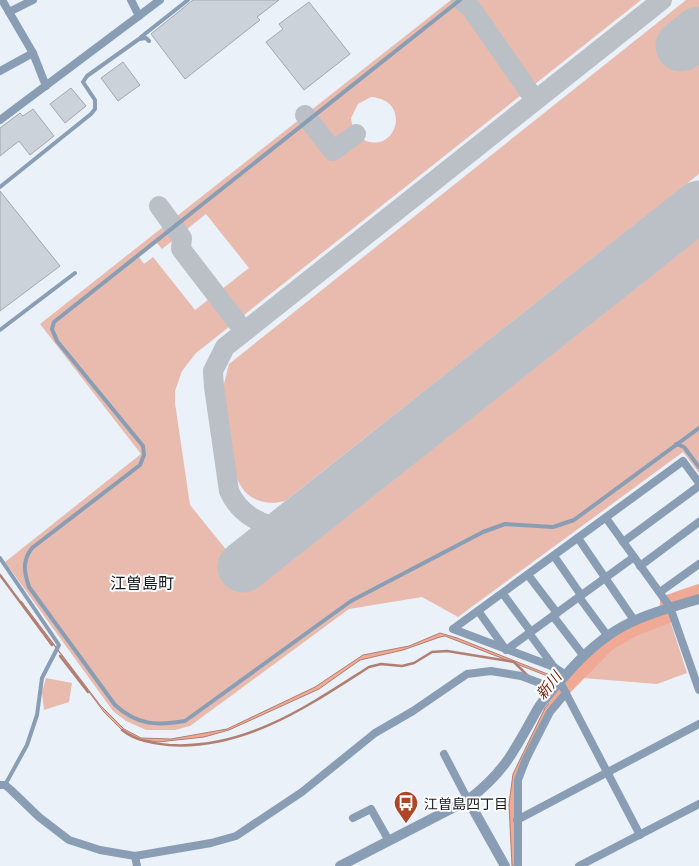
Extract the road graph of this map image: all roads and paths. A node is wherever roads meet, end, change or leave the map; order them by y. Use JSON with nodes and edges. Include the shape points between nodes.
{"nodes":[{"id":1,"x":2,"y":0,"type":"edge"},
{"id":2,"x":33,"y":0,"type":"edge"},
{"id":3,"x":131,"y":0,"type":"edge"},
{"id":4,"x":160,"y":0,"type":"edge"},
{"id":5,"x":188,"y":0,"type":"edge"},
{"id":6,"x":460,"y":0,"type":"edge"},
{"id":7,"x":9,"y":12,"type":"junction"},
{"id":8,"x":139,"y":16,"type":"junction"},
{"id":9,"x":139,"y":39,"type":"junction"},
{"id":10,"x":149,"y":41,"type":"dead end"},
{"id":11,"x":33,"y":53,"type":"junction"},
{"id":12,"x":0,"y":71,"type":"edge"},
{"id":13,"x":46,"y":86,"type":"junction"},
{"id":14,"x":0,"y":120,"type":"edge"},
{"id":15,"x":0,"y":187,"type":"edge"},
{"id":16,"x":75,"y":273,"type":"dead end"},
{"id":17,"x":0,"y":330,"type":"edge"},
{"id":18,"x":699,"y":428,"type":"edge"},
{"id":19,"x":676,"y":444,"type":"junction"},
{"id":20,"x":699,"y":467,"type":"edge"},
{"id":21,"x":699,"y":485,"type":"edge"},
{"id":22,"x":606,"y":518,"type":"junction"},
{"id":23,"x":699,"y":522,"type":"edge"},
{"id":24,"x":578,"y":538,"type":"junction"},
{"id":25,"x":623,"y":542,"type":"junction"},
{"id":26,"x":554,"y":556,"type":"junction"},
{"id":27,"x":634,"y":557,"type":"junction"},
{"id":28,"x":0,"y":558,"type":"edge"},
{"id":29,"x":699,"y":564,"type":"edge"},
{"id":30,"x":640,"y":566,"type":"junction"},
{"id":31,"x":528,"y":576,"type":"junction"},
{"id":32,"x":606,"y":578,"type":"junction"},
{"id":33,"x":660,"y":592,"type":"junction"},
{"id":34,"x":503,"y":594,"type":"junction"},
{"id":35,"x":580,"y":596,"type":"junction"},
{"id":36,"x":699,"y":598,"type":"edge"},
{"id":37,"x":670,"y":607,"type":"junction"},
{"id":38,"x":479,"y":612,"type":"junction"},
{"id":39,"x":554,"y":615,"type":"junction"},
{"id":40,"x":634,"y":620,"type":"junction"},
{"id":41,"x":530,"y":632,"type":"junction"},
{"id":42,"x":607,"y":635,"type":"junction"},
{"id":43,"x":506,"y":650,"type":"junction"},
{"id":44,"x":583,"y":655,"type":"junction"},
{"id":45,"x":554,"y":667,"type":"junction"},
{"id":46,"x":560,"y":682,"type":"junction"},
{"id":47,"x":699,"y":690,"type":"edge"},
{"id":48,"x":566,"y":693,"type":"junction"},
{"id":49,"x":699,"y":724,"type":"edge"},
{"id":50,"x":444,"y":754,"type":"dead end"},
{"id":51,"x":605,"y":772,"type":"junction"},
{"id":52,"x":2,"y":785,"type":"edge"},
{"id":53,"x":468,"y":800,"type":"junction"},
{"id":54,"x":699,"y":804,"type":"edge"},
{"id":55,"x":353,"y":818,"type":"dead end"},
{"id":56,"x":517,"y":820,"type":"junction"},
{"id":57,"x":640,"y":835,"type":"junction"},
{"id":58,"x":388,"y":839,"type":"junction"},
{"id":59,"x":135,"y":856,"type":"junction"},
{"id":60,"x":137,"y":866,"type":"edge"},
{"id":61,"x":340,"y":866,"type":"edge"},
{"id":62,"x":505,"y":866,"type":"edge"},
{"id":63,"x":518,"y":866,"type":"edge"},
{"id":64,"x":581,"y":866,"type":"edge"}],
"edges":[{"from":1,"to":7,"type":"street"},
{"from":2,"to":7,"type":"street"},
{"from":3,"to":8,"type":"street"},
{"from":4,"to":8,"type":"street"},
{"from":5,"to":9,"type":"lane"},
{"from":6,"to":19,"type":"lane","via":[[54,322],[52,329],[57,341],[143,446],[144,455],[140,464],[32,548],[25,557],[29,587],[115,705],[128,716],[162,725],[185,721],[351,601],[483,532],[505,524],[553,527],[574,520]]},
{"from":7,"to":11,"type":"street"},
{"from":8,"to":13,"type":"street"},
{"from":9,"to":10,"type":"lane"},
{"from":9,"to":15,"type":"lane","via":[[84,79],[84,86],[96,100],[91,114]]},
{"from":11,"to":12,"type":"street"},
{"from":11,"to":13,"type":"street"},
{"from":13,"to":14,"type":"street"},
{"from":16,"to":17,"type":"lane"},
{"from":18,"to":19,"type":"lane"},
{"from":19,"to":20,"type":"lane","via":[[684,447]]},
{"from":21,"to":22,"type":"street","via":[[683,461]]},
{"from":21,"to":25,"type":"street"},
{"from":22,"to":24,"type":"street"},
{"from":22,"to":25,"type":"street"},
{"from":23,"to":30,"type":"street"},
{"from":24,"to":26,"type":"street"},
{"from":24,"to":32,"type":"street"},
{"from":25,"to":27,"type":"street"},
{"from":26,"to":31,"type":"street"},
{"from":26,"to":35,"type":"street"},
{"from":27,"to":30,"type":"street"},
{"from":27,"to":32,"type":"street"},
{"from":28,"to":52,"type":"lane","via":[[59,645],[42,678],[37,715],[27,746]]},
{"from":29,"to":33,"type":"street"},
{"from":30,"to":33,"type":"street"},
{"from":31,"to":34,"type":"street"},
{"from":31,"to":39,"type":"street"},
{"from":32,"to":35,"type":"street"},
{"from":32,"to":40,"type":"street"},
{"from":33,"to":37,"type":"street"},
{"from":34,"to":38,"type":"street"},
{"from":34,"to":41,"type":"street"},
{"from":35,"to":39,"type":"street"},
{"from":35,"to":42,"type":"street"},
{"from":36,"to":37,"type":"street"},
{"from":37,"to":40,"type":"street"},
{"from":37,"to":47,"type":"street"},
{"from":38,"to":43,"type":"street"},
{"from":38,"to":43,"type":"street","via":[[453,629]]},
{"from":39,"to":41,"type":"street"},
{"from":39,"to":44,"type":"street"},
{"from":40,"to":42,"type":"street"},
{"from":41,"to":43,"type":"street"},
{"from":41,"to":45,"type":"street"},
{"from":42,"to":44,"type":"street"},
{"from":43,"to":45,"type":"street"},
{"from":44,"to":46,"type":"street"},
{"from":45,"to":46,"type":"street"},
{"from":46,"to":48,"type":"street"},
{"from":46,"to":53,"type":"street","via":[[537,710],[502,770]]},
{"from":46,"to":59,"type":"street","via":[[491,671],[467,674],[376,733],[302,792],[236,836]]},
{"from":48,"to":51,"type":"street"},
{"from":48,"to":56,"type":"street","via":[[550,712],[526,759],[518,780]]},
{"from":49,"to":51,"type":"street"},
{"from":50,"to":53,"type":"street"},
{"from":51,"to":56,"type":"street"},
{"from":51,"to":57,"type":"street"},
{"from":52,"to":59,"type":"street","via":[[69,840]]},
{"from":53,"to":58,"type":"street"},
{"from":53,"to":62,"type":"street"},
{"from":54,"to":57,"type":"street"},
{"from":55,"to":58,"type":"street","via":[[370,808]]},
{"from":56,"to":63,"type":"street"},
{"from":57,"to":64,"type":"street"},
{"from":58,"to":61,"type":"street"},
{"from":59,"to":60,"type":"street"}]}
